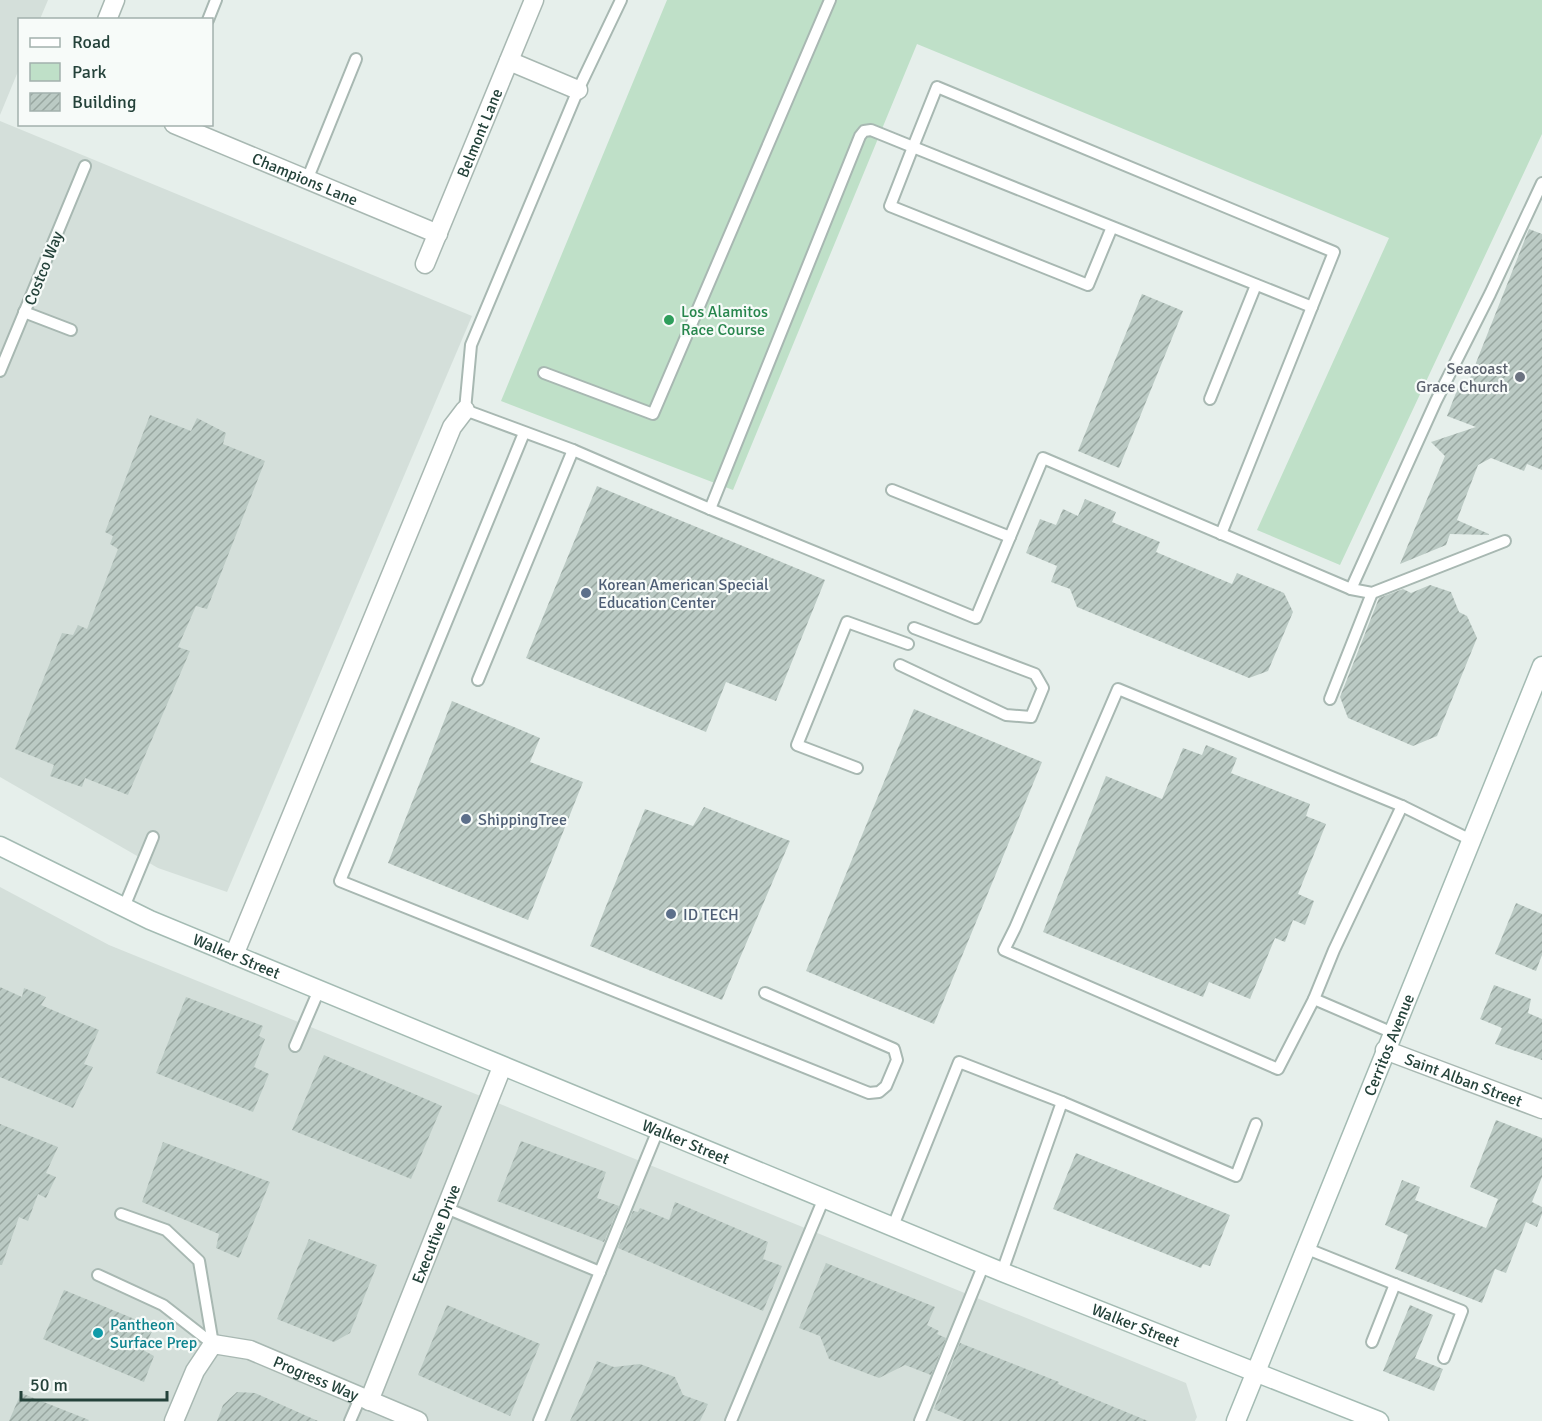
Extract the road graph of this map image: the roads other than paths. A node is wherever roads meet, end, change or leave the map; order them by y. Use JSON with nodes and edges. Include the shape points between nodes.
{"nodes":[{"id":1,"x":115,"y":0,"type":"edge"},
{"id":2,"x":216,"y":0,"type":"edge"},
{"id":3,"x":534,"y":0,"type":"edge"},
{"id":4,"x":621,"y":0,"type":"edge"},
{"id":5,"x":830,"y":0,"type":"edge"},
{"id":6,"x":108,"y":18,"type":"edge"},
{"id":7,"x":209,"y":18,"type":"edge"},
{"id":8,"x":356,"y":59,"type":"dead end"},
{"id":9,"x":509,"y":61,"type":"junction"},
{"id":10,"x":578,"y":90,"type":"junction"},
{"id":11,"x":179,"y":126,"type":"edge"},
{"id":12,"x":913,"y":147,"type":"junction"},
{"id":13,"x":85,"y":166,"type":"dead end"},
{"id":14,"x":307,"y":180,"type":"junction"},
{"id":15,"x":1542,"y":183,"type":"edge"},
{"id":16,"x":1112,"y":227,"type":"junction"},
{"id":17,"x":438,"y":234,"type":"junction"},
{"id":18,"x":425,"y":264,"type":"dead end"},
{"id":19,"x":1256,"y":285,"type":"junction"},
{"id":20,"x":1312,"y":307,"type":"junction"},
{"id":21,"x":24,"y":312,"type":"junction"},
{"id":22,"x":71,"y":330,"type":"dead end"},
{"id":23,"x":0,"y":370,"type":"edge"},
{"id":24,"x":544,"y":373,"type":"dead end"},
{"id":25,"x":1210,"y":399,"type":"dead end"},
{"id":26,"x":465,"y":410,"type":"junction"},
{"id":27,"x":525,"y":432,"type":"junction"},
{"id":28,"x":573,"y":450,"type":"junction"},
{"id":29,"x":892,"y":490,"type":"dead end"},
{"id":30,"x":710,"y":509,"type":"junction"},
{"id":31,"x":1221,"y":534,"type":"junction"},
{"id":32,"x":1010,"y":537,"type":"junction"},
{"id":33,"x":1504,"y":541,"type":"dead end"},
{"id":34,"x":1351,"y":589,"type":"junction"},
{"id":35,"x":1372,"y":593,"type":"junction"},
{"id":36,"x":914,"y":628,"type":"dead end"},
{"id":37,"x":908,"y":644,"type":"dead end"},
{"id":38,"x":900,"y":664,"type":"dead end"},
{"id":39,"x":1542,"y":666,"type":"edge"},
{"id":40,"x":478,"y":680,"type":"dead end"},
{"id":41,"x":1330,"y":699,"type":"dead end"},
{"id":42,"x":857,"y":768,"type":"dead end"},
{"id":43,"x":1402,"y":806,"type":"junction"},
{"id":44,"x":153,"y":837,"type":"dead end"},
{"id":45,"x":1471,"y":840,"type":"junction"},
{"id":46,"x":0,"y":846,"type":"edge"},
{"id":47,"x":124,"y":907,"type":"junction"},
{"id":48,"x":234,"y":955,"type":"junction"},
{"id":49,"x":319,"y":990,"type":"junction"},
{"id":50,"x":765,"y":993,"type":"dead end"},
{"id":51,"x":1314,"y":999,"type":"junction"},
{"id":52,"x":1393,"y":1033,"type":"junction"},
{"id":53,"x":295,"y":1046,"type":"dead end"},
{"id":54,"x":1385,"y":1050,"type":"junction"},
{"id":55,"x":502,"y":1066,"type":"junction"},
{"id":56,"x":1062,"y":1102,"type":"junction"},
{"id":57,"x":1542,"y":1109,"type":"edge"},
{"id":58,"x":1256,"y":1124,"type":"dead end"},
{"id":59,"x":658,"y":1130,"type":"junction"},
{"id":60,"x":824,"y":1198,"type":"junction"},
{"id":61,"x":446,"y":1208,"type":"junction"},
{"id":62,"x":121,"y":1214,"type":"dead end"},
{"id":63,"x":893,"y":1226,"type":"junction"},
{"id":64,"x":1305,"y":1248,"type":"junction"},
{"id":65,"x":984,"y":1264,"type":"junction"},
{"id":66,"x":600,"y":1272,"type":"junction"},
{"id":67,"x":1002,"y":1272,"type":"junction"},
{"id":68,"x":98,"y":1275,"type":"dead end"},
{"id":69,"x":1395,"y":1284,"type":"junction"},
{"id":70,"x":1372,"y":1342,"type":"dead end"},
{"id":71,"x":213,"y":1344,"type":"junction"},
{"id":72,"x":1444,"y":1358,"type":"dead end"},
{"id":73,"x":1254,"y":1373,"type":"junction"},
{"id":74,"x":365,"y":1400,"type":"junction"},
{"id":75,"x":174,"y":1421,"type":"edge"},
{"id":76,"x":350,"y":1421,"type":"edge"},
{"id":77,"x":418,"y":1421,"type":"edge"},
{"id":78,"x":539,"y":1421,"type":"edge"},
{"id":79,"x":731,"y":1421,"type":"edge"},
{"id":80,"x":920,"y":1421,"type":"edge"},
{"id":81,"x":1236,"y":1421,"type":"edge"},
{"id":82,"x":1379,"y":1421,"type":"edge"}],
"edges":[{"from":1,"to":6,"type":"main road"},
{"from":2,"to":7,"type":"lane"},
{"from":3,"to":9,"type":"main road","name":"Belmont Lane"},
{"from":4,"to":10,"type":"lane"},
{"from":5,"to":24,"type":"lane","via":[[652,414]]},
{"from":8,"to":14,"type":"lane"},
{"from":9,"to":10,"type":"main road"},
{"from":9,"to":17,"type":"main road","name":"Belmont Lane"},
{"from":10,"to":26,"type":"lane","via":[[471,345]]},
{"from":11,"to":14,"type":"main road","name":"Champions Lane"},
{"from":12,"to":16,"type":"lane"},
{"from":12,"to":16,"type":"lane","via":[[890,206],[1088,285]]},
{"from":12,"to":20,"type":"lane","via":[[937,87],[976,102],[1334,252]]},
{"from":12,"to":30,"type":"lane","via":[[871,130],[860,136]]},
{"from":13,"to":21,"type":"lane","name":"Costco Way"},
{"from":14,"to":17,"type":"main road","name":"Champions Lane"},
{"from":15,"to":34,"type":"lane","via":[[1436,401]]},
{"from":16,"to":19,"type":"lane"},
{"from":17,"to":18,"type":"main road","name":"Belmont Lane"},
{"from":19,"to":20,"type":"lane"},
{"from":19,"to":25,"type":"lane"},
{"from":20,"to":31,"type":"lane"},
{"from":21,"to":22,"type":"lane"},
{"from":21,"to":23,"type":"lane","name":"Costco Way"},
{"from":26,"to":27,"type":"lane"},
{"from":26,"to":48,"type":"main road","via":[[452,427]]},
{"from":27,"to":28,"type":"lane"},
{"from":27,"to":50,"type":"lane","via":[[340,880],[869,1093],[886,1086],[897,1059],[894,1049]]},
{"from":28,"to":30,"type":"lane"},
{"from":28,"to":40,"type":"lane"},
{"from":29,"to":32,"type":"lane"},
{"from":30,"to":32,"type":"lane","via":[[976,618]]},
{"from":31,"to":32,"type":"lane","via":[[1043,458]]},
{"from":31,"to":34,"type":"lane"},
{"from":33,"to":35,"type":"lane"},
{"from":34,"to":35,"type":"lane"},
{"from":35,"to":41,"type":"lane"},
{"from":36,"to":38,"type":"lane","via":[[1035,674],[1043,688],[1031,717],[1006,715]]},
{"from":37,"to":42,"type":"lane","via":[[847,622],[797,745]]},
{"from":39,"to":45,"type":"main road","name":"Cerritos Avenue"},
{"from":43,"to":45,"type":"lane"},
{"from":43,"to":51,"type":"lane"},
{"from":43,"to":51,"type":"lane","via":[[1118,689],[1004,951],[1278,1069]]},
{"from":44,"to":47,"type":"lane"},
{"from":45,"to":52,"type":"main road","name":"Cerritos Avenue"},
{"from":46,"to":47,"type":"main road","name":"Walker Street"},
{"from":47,"to":48,"type":"main road","name":"Walker Street"},
{"from":48,"to":49,"type":"main road","name":"Walker Street"},
{"from":49,"to":53,"type":"lane"},
{"from":49,"to":55,"type":"main road","name":"Walker Street"},
{"from":51,"to":52,"type":"lane"},
{"from":52,"to":54,"type":"main road","name":"Cerritos Avenue"},
{"from":54,"to":57,"type":"main road","name":"Saint Alban Street"},
{"from":54,"to":64,"type":"main road","name":"Cerritos Avenue"},
{"from":55,"to":59,"type":"main road","name":"Walker Street"},
{"from":55,"to":61,"type":"main road","name":"Executive Drive"},
{"from":56,"to":58,"type":"lane","via":[[1236,1176]]},
{"from":56,"to":63,"type":"lane","via":[[959,1062]]},
{"from":56,"to":67,"type":"lane"},
{"from":59,"to":60,"type":"main road","name":"Walker Street"},
{"from":59,"to":66,"type":"lane"},
{"from":60,"to":63,"type":"main road","name":"Walker Street"},
{"from":60,"to":79,"type":"lane"},
{"from":61,"to":66,"type":"lane"},
{"from":61,"to":74,"type":"main road","name":"Executive Drive"},
{"from":62,"to":71,"type":"lane","via":[[166,1230],[199,1262]]},
{"from":63,"to":65,"type":"main road","name":"Walker Street"},
{"from":64,"to":69,"type":"lane"},
{"from":64,"to":73,"type":"main road","name":"Cerritos Avenue"},
{"from":65,"to":67,"type":"main road","name":"Walker Street"},
{"from":65,"to":80,"type":"lane"},
{"from":66,"to":78,"type":"lane"},
{"from":67,"to":73,"type":"main road","name":"Walker Street"},
{"from":68,"to":71,"type":"lane","via":[[162,1305]]},
{"from":69,"to":70,"type":"lane"},
{"from":69,"to":72,"type":"lane","via":[[1462,1311]]},
{"from":71,"to":74,"type":"main road","name":"Progress Way","via":[[250,1350]]},
{"from":71,"to":75,"type":"main road","via":[[195,1371]]},
{"from":73,"to":81,"type":"main road","name":"Cerritos Avenue"},
{"from":73,"to":82,"type":"main road","name":"Walker Street"},
{"from":74,"to":76,"type":"lane"},
{"from":74,"to":77,"type":"main road","name":"Progress Way"}]}
